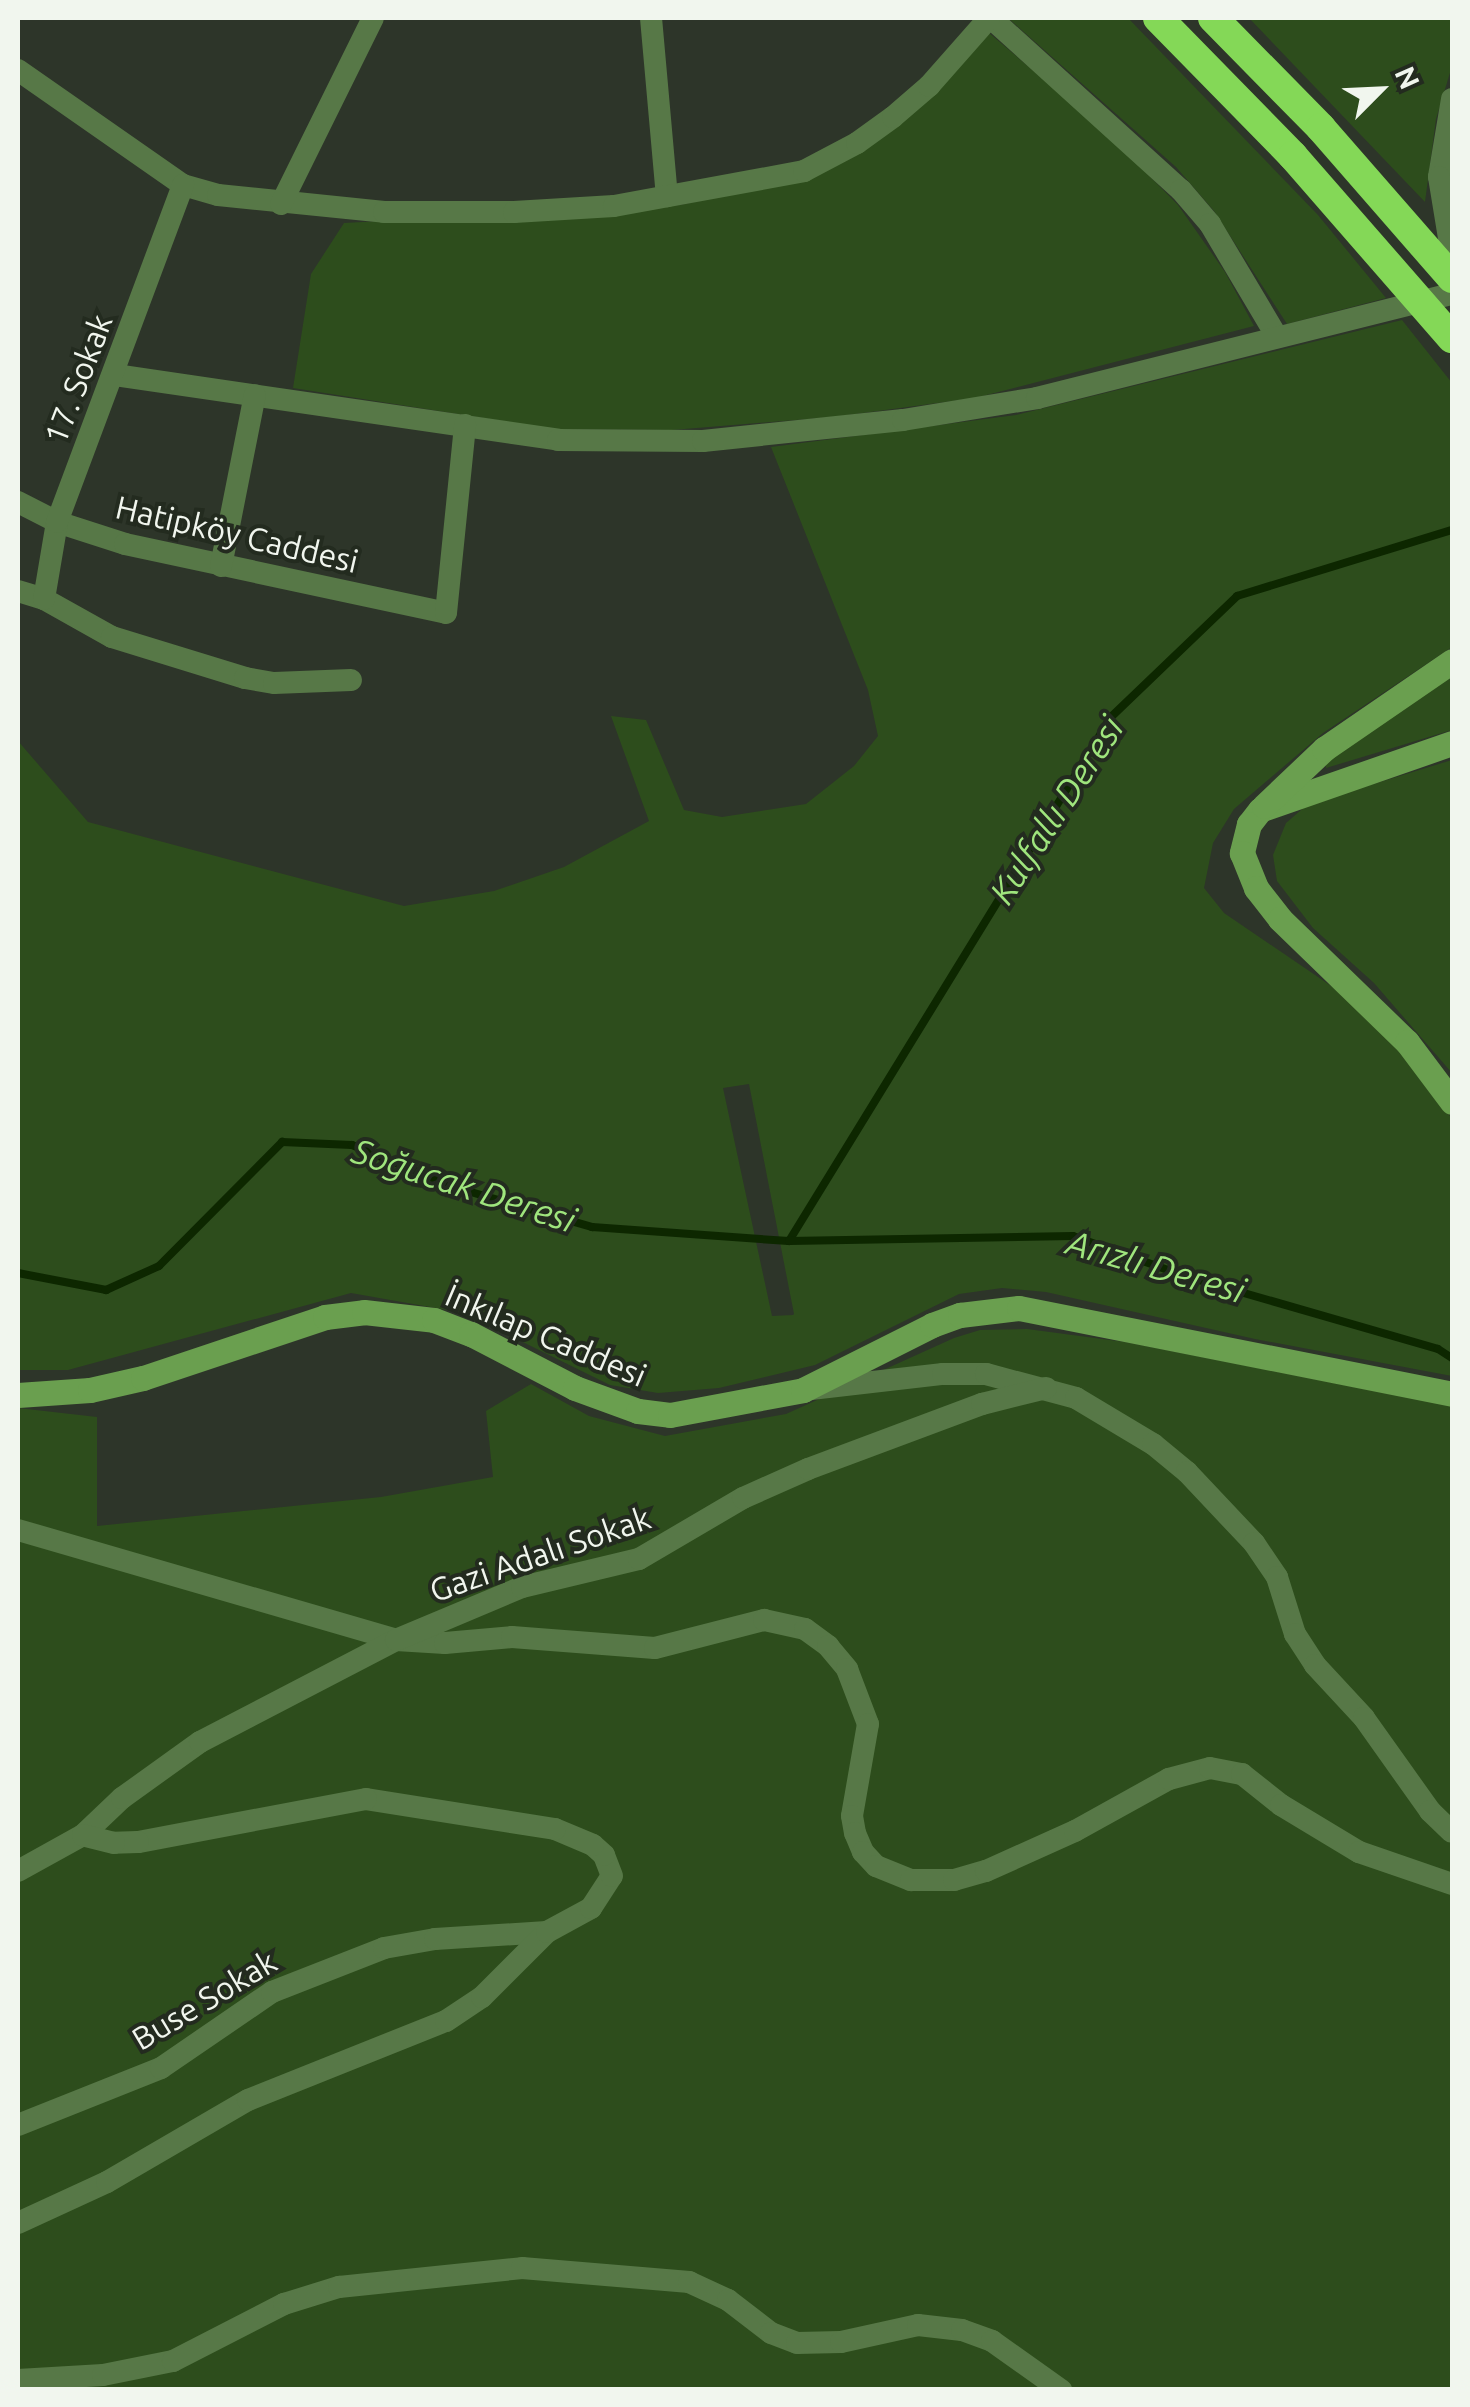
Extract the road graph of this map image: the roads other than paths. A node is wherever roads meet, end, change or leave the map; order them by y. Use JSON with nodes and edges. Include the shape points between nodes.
{"nodes":[{"id":1,"x":373,"y":18,"type":"edge"},
{"id":2,"x":651,"y":18,"type":"edge"},
{"id":3,"x":990,"y":18,"type":"edge"},
{"id":4,"x":1158,"y":18,"type":"edge"},
{"id":5,"x":1213,"y":18,"type":"edge"},
{"id":6,"x":18,"y":70,"type":"edge"},
{"id":7,"x":1452,"y":99,"type":"edge"},
{"id":8,"x":183,"y":185,"type":"junction"},
{"id":9,"x":668,"y":196,"type":"junction"},
{"id":10,"x":281,"y":204,"type":"junction"},
{"id":11,"x":1452,"y":256,"type":"edge"},
{"id":12,"x":1452,"y":278,"type":"edge"},
{"id":13,"x":1452,"y":294,"type":"edge"},
{"id":14,"x":1277,"y":337,"type":"junction"},
{"id":15,"x":1452,"y":338,"type":"edge"},
{"id":16,"x":115,"y":375,"type":"junction"},
{"id":17,"x":255,"y":395,"type":"junction"},
{"id":18,"x":465,"y":425,"type":"junction"},
{"id":19,"x":18,"y":502,"type":"edge"},
{"id":20,"x":57,"y":522,"type":"junction"},
{"id":21,"x":220,"y":566,"type":"junction"},
{"id":22,"x":18,"y":591,"type":"edge"},
{"id":23,"x":44,"y":599,"type":"junction"},
{"id":24,"x":1452,"y":660,"type":"edge"},
{"id":25,"x":351,"y":680,"type":"dead end"},
{"id":26,"x":1452,"y":744,"type":"edge"},
{"id":27,"x":1260,"y":810,"type":"junction"},
{"id":28,"x":1452,"y":1102,"type":"edge"},
{"id":29,"x":1046,"y":1388,"type":"junction"},
{"id":30,"x":802,"y":1390,"type":"junction"},
{"id":31,"x":1452,"y":1394,"type":"edge"},
{"id":32,"x":18,"y":1395,"type":"edge"},
{"id":33,"x":18,"y":1530,"type":"edge"},
{"id":34,"x":396,"y":1640,"type":"junction"},
{"id":35,"x":1452,"y":1832,"type":"edge"},
{"id":36,"x":83,"y":1834,"type":"junction"},
{"id":37,"x":18,"y":1871,"type":"edge"},
{"id":38,"x":1452,"y":1884,"type":"edge"},
{"id":39,"x":547,"y":1932,"type":"junction"},
{"id":40,"x":18,"y":2125,"type":"edge"},
{"id":41,"x":18,"y":2222,"type":"edge"},
{"id":42,"x":18,"y":2380,"type":"edge"},
{"id":43,"x":1061,"y":2390,"type":"edge"}],
"edges":[{"from":1,"to":10,"type":"street"},
{"from":2,"to":9,"type":"street"},
{"from":3,"to":9,"type":"street","via":[[929,86],[824,162]]},
{"from":3,"to":14,"type":"street","via":[[1181,190],[1218,236]]},
{"from":4,"to":15,"type":"highway","bridge":true,"via":[[1293,156]]},
{"from":5,"to":12,"type":"highway","via":[[1322,128]]},
{"from":6,"to":8,"type":"street"},
{"from":7,"to":11,"type":"street","via":[[1439,177]]},
{"from":8,"to":10,"type":"street"},
{"from":8,"to":16,"type":"street","name":"17. Sokak"},
{"from":9,"to":10,"type":"street","via":[[514,212]]},
{"from":13,"to":14,"type":"street"},
{"from":14,"to":18,"type":"street","via":[[1037,398],[776,434],[558,440]]},
{"from":16,"to":17,"type":"street"},
{"from":16,"to":20,"type":"street","name":"17. Sokak"},
{"from":17,"to":18,"type":"street"},
{"from":17,"to":21,"type":"street"},
{"from":18,"to":21,"type":"street","name":"Hatipköy Caddesi","via":[[446,613]]},
{"from":19,"to":20,"type":"street","name":"Hatipköy Caddesi"},
{"from":20,"to":21,"type":"street","name":"Hatipköy Caddesi"},
{"from":20,"to":23,"type":"street","name":"17. Sokak"},
{"from":22,"to":23,"type":"street"},
{"from":23,"to":25,"type":"street","via":[[112,637],[246,678]]},
{"from":24,"to":27,"type":"street","via":[[1324,749]]},
{"from":26,"to":27,"type":"street"},
{"from":27,"to":28,"type":"street","via":[[1242,853],[1256,888],[1407,1042]]},
{"from":29,"to":30,"type":"street","via":[[970,1373]]},
{"from":29,"to":34,"type":"street","name":"Gazi Adalı Sokak","via":[[982,1404],[808,1469],[639,1559],[522,1587]]},
{"from":29,"to":35,"type":"street","via":[[1076,1398],[1153,1444],[1226,1511],[1269,1563],[1295,1634],[1315,1665]]},
{"from":30,"to":31,"type":"street","name":"İnkılap Caddesi","via":[[932,1325],[1020,1308]]},
{"from":30,"to":32,"type":"street","name":"İnkılap Caddesi","via":[[670,1414],[638,1412],[434,1320],[364,1312],[325,1316],[144,1378]]},
{"from":33,"to":34,"type":"street"},
{"from":34,"to":36,"type":"street","name":"Gazi Adalı Sokak","via":[[200,1742]]},
{"from":34,"to":38,"type":"street","via":[[512,1638],[642,1648],[764,1620],[805,1629],[847,1669],[862,1700],[868,1724],[852,1816],[859,1843],[876,1866],[911,1880],[954,1880],[986,1871],[1170,1779],[1210,1768],[1242,1774],[1359,1852]]},
{"from":36,"to":37,"type":"street","name":"Gazi Adalı Sokak"},
{"from":36,"to":39,"type":"street","via":[[138,1842],[366,1799],[555,1829],[594,1845],[612,1876],[591,1908]]},
{"from":39,"to":40,"type":"street","name":"Buse Sokak","via":[[384,1948],[272,1992],[160,2068]]},
{"from":39,"to":41,"type":"street","via":[[482,1996],[446,2021],[248,2100],[107,2182]]},
{"from":42,"to":43,"type":"street","via":[[173,2362],[284,2304],[339,2286],[522,2268],[688,2282],[797,2343],[841,2342],[918,2325],[962,2330],[992,2341]]}]}
